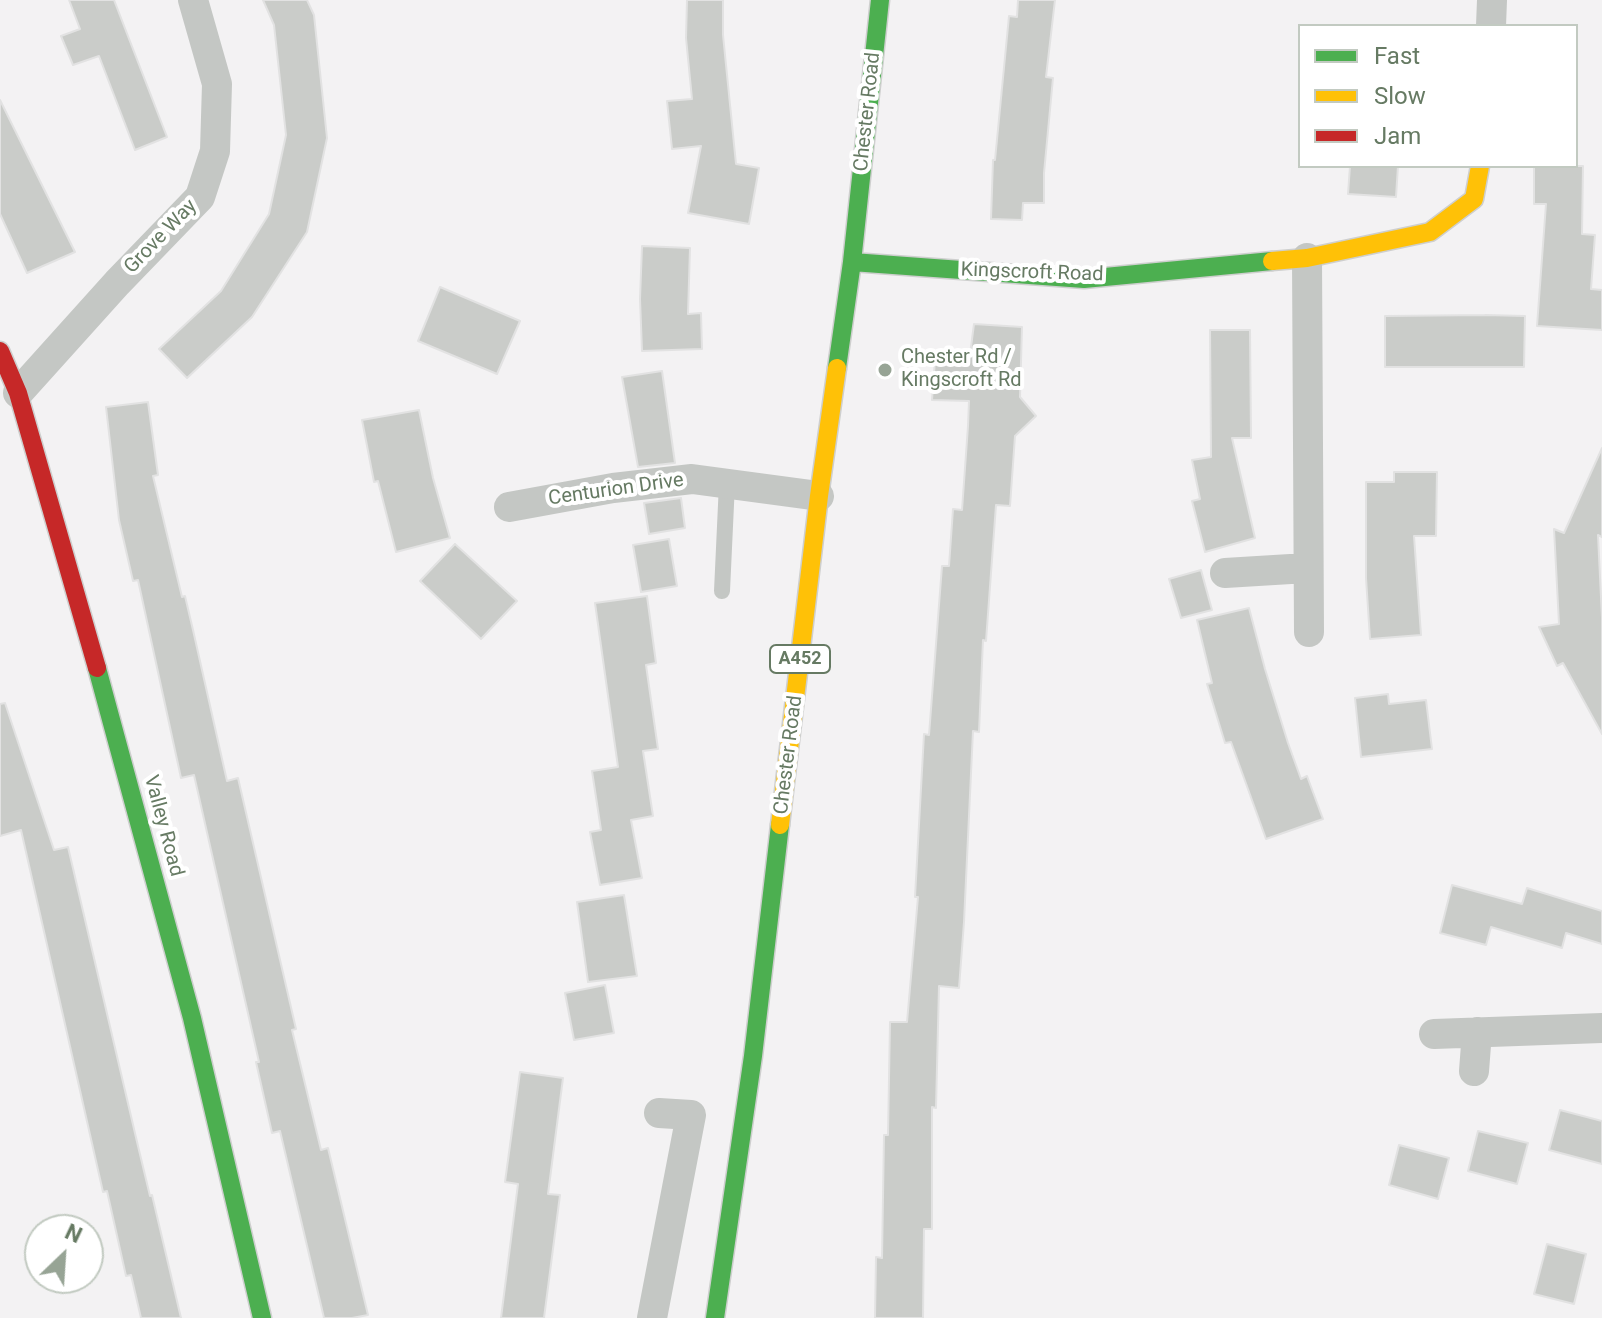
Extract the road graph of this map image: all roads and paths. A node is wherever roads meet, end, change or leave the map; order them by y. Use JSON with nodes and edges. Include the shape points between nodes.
{"nodes":[{"id":1,"x":193,"y":0,"type":"edge"},
{"id":2,"x":880,"y":0,"type":"edge"},
{"id":3,"x":1492,"y":0,"type":"edge"},
{"id":4,"x":1491,"y":24,"type":"edge"},
{"id":5,"x":1480,"y":168,"type":"edge"},
{"id":6,"x":1307,"y":258,"type":"junction"},
{"id":7,"x":852,"y":262,"type":"junction"},
{"id":8,"x":0,"y":351,"type":"edge"},
{"id":9,"x":18,"y":393,"type":"junction"},
{"id":10,"x":727,"y":483,"type":"junction"},
{"id":11,"x":819,"y":496,"type":"junction"},
{"id":12,"x":509,"y":507,"type":"dead end"},
{"id":13,"x":1307,"y":568,"type":"junction"},
{"id":14,"x":1225,"y":573,"type":"dead end"},
{"id":15,"x":722,"y":591,"type":"dead end"},
{"id":16,"x":1309,"y":632,"type":"dead end"},
{"id":17,"x":1602,"y":1028,"type":"edge"},
{"id":18,"x":1477,"y":1032,"type":"junction"},
{"id":19,"x":1434,"y":1034,"type":"dead end"},
{"id":20,"x":1474,"y":1071,"type":"dead end"},
{"id":21,"x":659,"y":1113,"type":"dead end"},
{"id":22,"x":262,"y":1318,"type":"edge"},
{"id":23,"x":652,"y":1318,"type":"edge"},
{"id":24,"x":715,"y":1318,"type":"edge"}],
"edges":[{"from":1,"to":9,"type":"street","name":"Grove Way","via":[[217,84],[215,151],[200,197]]},
{"from":2,"to":7,"type":"main road","name":"Chester Road","number":"A452"},
{"from":3,"to":4,"type":"street"},
{"from":5,"to":6,"type":"main road","name":"Kingscroft Road","via":[[1474,199],[1430,232]]},
{"from":6,"to":7,"type":"main road","name":"Kingscroft Road","via":[[1084,279]]},
{"from":6,"to":13,"type":"street"},
{"from":7,"to":11,"type":"main road","name":"Chester Road","number":"A452"},
{"from":8,"to":9,"type":"main road","name":"Valley Road"},
{"from":9,"to":22,"type":"main road","name":"Valley Road","via":[[192,1018]]},
{"from":10,"to":11,"type":"street","name":"Centurion Drive"},
{"from":10,"to":12,"type":"street","name":"Centurion Drive","via":[[692,479]]},
{"from":10,"to":15,"type":"lane"},
{"from":11,"to":24,"type":"main road","name":"Chester Road","number":"A452","via":[[755,1040]]},
{"from":13,"to":14,"type":"street"},
{"from":13,"to":16,"type":"street"},
{"from":17,"to":18,"type":"street"},
{"from":18,"to":19,"type":"street"},
{"from":18,"to":20,"type":"street"},
{"from":21,"to":23,"type":"street","via":[[691,1115]]}]}
